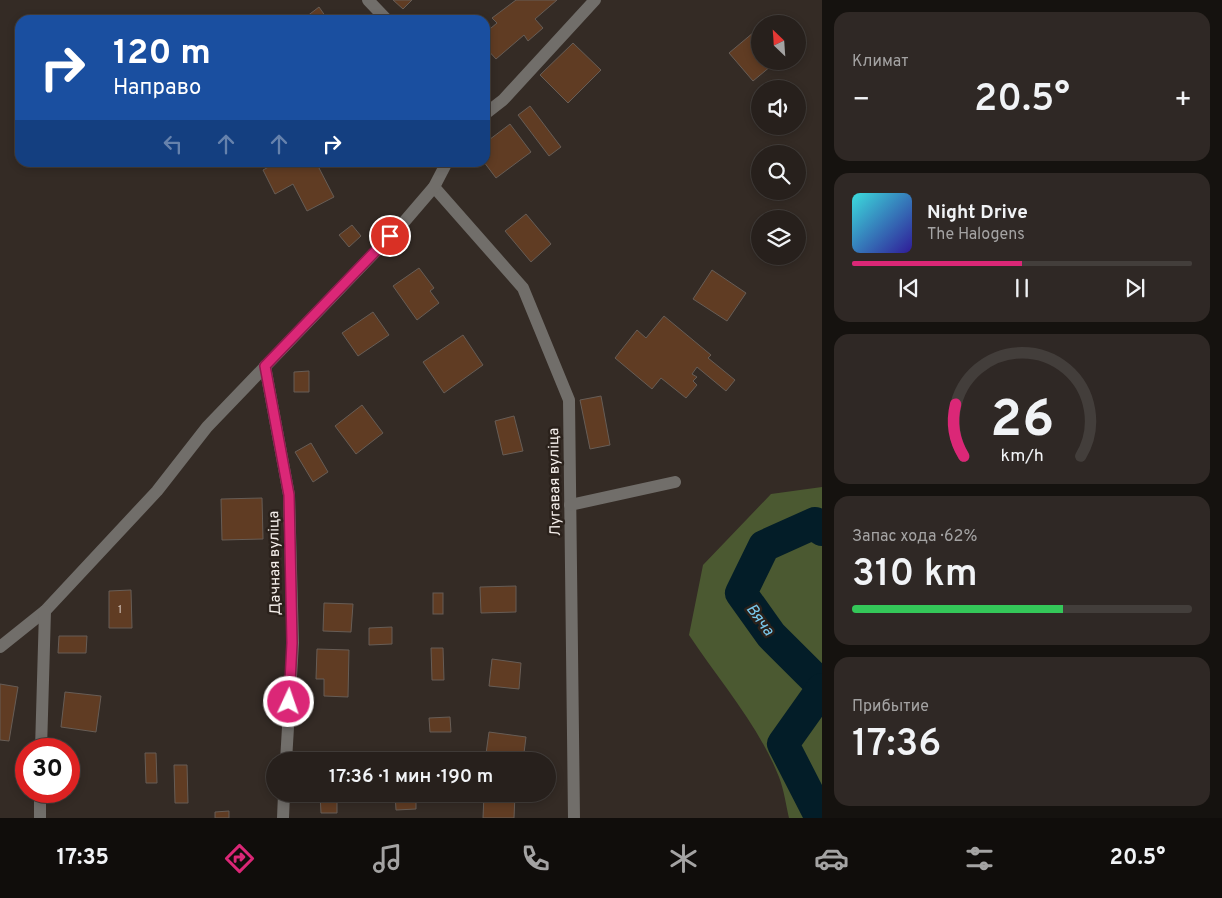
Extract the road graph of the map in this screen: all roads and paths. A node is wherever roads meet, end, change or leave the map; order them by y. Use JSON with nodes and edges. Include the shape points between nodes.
{"nodes":[{"id":1,"x":368,"y":0,"type":"edge"},
{"id":2,"x":595,"y":0,"type":"edge"},
{"id":3,"x":382,"y":15,"type":"edge"},
{"id":4,"x":490,"y":110,"type":"edge"},
{"id":5,"x":444,"y":167,"type":"edge"},
{"id":6,"x":434,"y":187,"type":"junction"},
{"id":7,"x":265,"y":366,"type":"junction"},
{"id":8,"x":675,"y":482,"type":"dead end"},
{"id":9,"x":570,"y":505,"type":"junction"},
{"id":10,"x":45,"y":611,"type":"junction"},
{"id":11,"x":0,"y":647,"type":"edge"},
{"id":12,"x":42,"y":738,"type":"edge"},
{"id":13,"x":286,"y":752,"type":"edge"},
{"id":14,"x":284,"y":802,"type":"edge"},
{"id":15,"x":40,"y":803,"type":"edge"},
{"id":16,"x":40,"y":818,"type":"edge"},
{"id":17,"x":283,"y":818,"type":"edge"},
{"id":18,"x":574,"y":818,"type":"edge"}],
"edges":[{"from":1,"to":3,"type":"street"},
{"from":2,"to":4,"type":"street"},
{"from":5,"to":6,"type":"street"},
{"from":6,"to":7,"type":"street"},
{"from":6,"to":9,"type":"street","name":"Лугавая вуліца","via":[[523,288],[569,400]]},
{"from":7,"to":10,"type":"street","via":[[207,427],[157,491]]},
{"from":7,"to":13,"type":"street","name":"Дачная вуліца","via":[[289,495],[292,643]]},
{"from":8,"to":9,"type":"street"},
{"from":9,"to":18,"type":"street","name":"Лугавая вуліца"},
{"from":10,"to":11,"type":"street"},
{"from":10,"to":12,"type":"street"},
{"from":14,"to":17,"type":"street"},
{"from":15,"to":16,"type":"street"}]}
